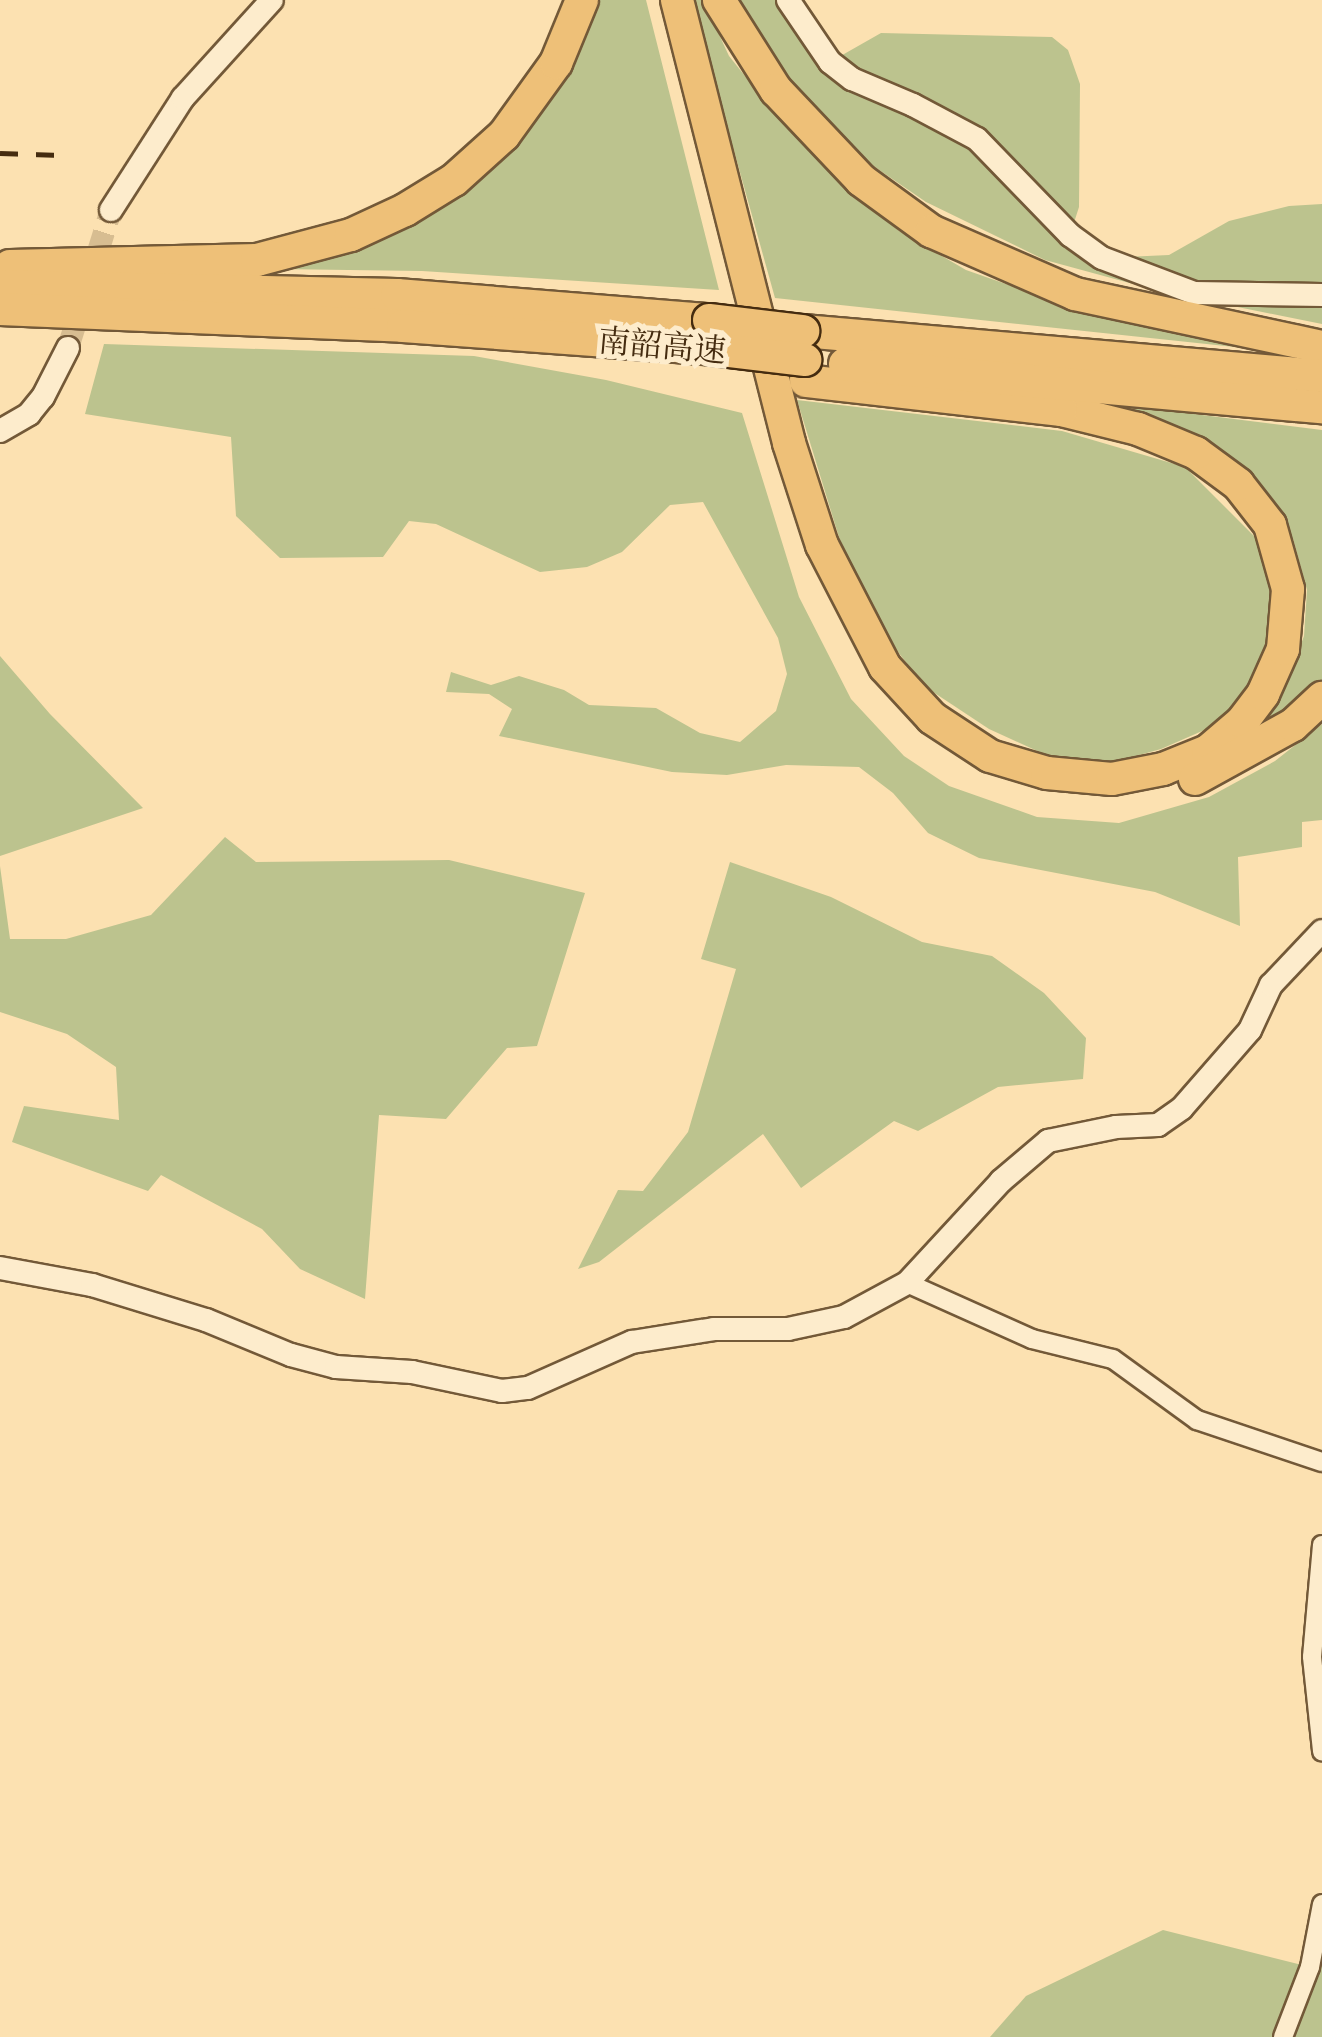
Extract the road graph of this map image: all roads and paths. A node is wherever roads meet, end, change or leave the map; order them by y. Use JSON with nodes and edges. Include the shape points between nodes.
{"nodes":[{"id":1,"x":272,"y":0,"type":"edge"},
{"id":2,"x":582,"y":0,"type":"edge"},
{"id":3,"x":658,"y":0,"type":"edge"},
{"id":4,"x":677,"y":0,"type":"edge"},
{"id":5,"x":719,"y":0,"type":"edge"},
{"id":6,"x":788,"y":0,"type":"edge"},
{"id":7,"x":112,"y":210,"type":"tunnel mouth"},
{"id":8,"x":0,"y":266,"type":"edge"},
{"id":9,"x":0,"y":286,"type":"edge"},
{"id":10,"x":1322,"y":295,"type":"edge"},
{"id":11,"x":0,"y":310,"type":"edge"},
{"id":12,"x":712,"y":347,"type":"junction"},
{"id":13,"x":1322,"y":347,"type":"edge"},
{"id":14,"x":68,"y":348,"type":"tunnel mouth"},
{"id":15,"x":805,"y":357,"type":"junction"},
{"id":16,"x":1322,"y":376,"type":"edge"},
{"id":17,"x":1322,"y":407,"type":"edge"},
{"id":18,"x":0,"y":431,"type":"edge"},
{"id":19,"x":1322,"y":698,"type":"edge"},
{"id":20,"x":1322,"y":932,"type":"edge"},
{"id":21,"x":0,"y":1268,"type":"edge"},
{"id":22,"x":908,"y":1283,"type":"junction"},
{"id":23,"x":1322,"y":1462,"type":"edge"},
{"id":24,"x":1322,"y":1545,"type":"edge"},
{"id":25,"x":1322,"y":1751,"type":"edge"},
{"id":26,"x":1322,"y":1904,"type":"edge"},
{"id":27,"x":1283,"y":2037,"type":"edge"}],
"edges":[{"from":1,"to":7,"type":"street","via":[[183,98]]},
{"from":2,"to":8,"type":"highway","via":[[556,63],[504,134],[454,180],[370,227],[257,260]]},
{"from":3,"to":19,"type":"highway","via":[[791,506],[844,641],[881,694],[936,742],[1002,778],[1069,799],[1134,797],[1202,777],[1292,724]]},
{"from":4,"to":15,"type":"highway","via":[[790,443],[822,545],[885,667],[947,728],[990,756],[1047,773],[1112,779],[1163,768],[1208,751],[1242,722],[1283,649],[1288,589],[1270,525],[1238,484],[1196,453],[1138,429]]},
{"from":5,"to":13,"type":"highway","via":[[776,90],[861,180],[930,231],[1075,294]]},
{"from":6,"to":10,"type":"street","via":[[830,62],[852,80],[977,139],[1070,235],[1102,258],[1194,293]]},
{"from":9,"to":12,"type":"highway","name":"南韶高速","via":[[397,295]]},
{"from":11,"to":12,"type":"highway","name":"南韶高速"},
{"from":12,"to":15,"type":"highway","name":"南韶高速","bridge":true},
{"from":12,"to":15,"type":"highway"},
{"from":14,"to":18,"type":"street","via":[[43,397]]},
{"from":15,"to":16,"type":"highway","name":"南韶高速"},
{"from":15,"to":17,"type":"highway","name":"南韶高速"},
{"from":20,"to":22,"type":"street","via":[[1271,985],[1250,1030],[1182,1108],[1158,1124],[1048,1140]]},
{"from":21,"to":22,"type":"street","via":[[92,1286],[206,1320],[291,1356],[502,1391],[554,1378],[632,1342],[714,1329],[788,1330],[844,1318]]},
{"from":22,"to":23,"type":"street","via":[[1032,1339],[1113,1359],[1197,1420]]},
{"from":24,"to":25,"type":"street","via":[[1312,1657]]},
{"from":26,"to":27,"type":"street","via":[[1310,1967]]}]}
